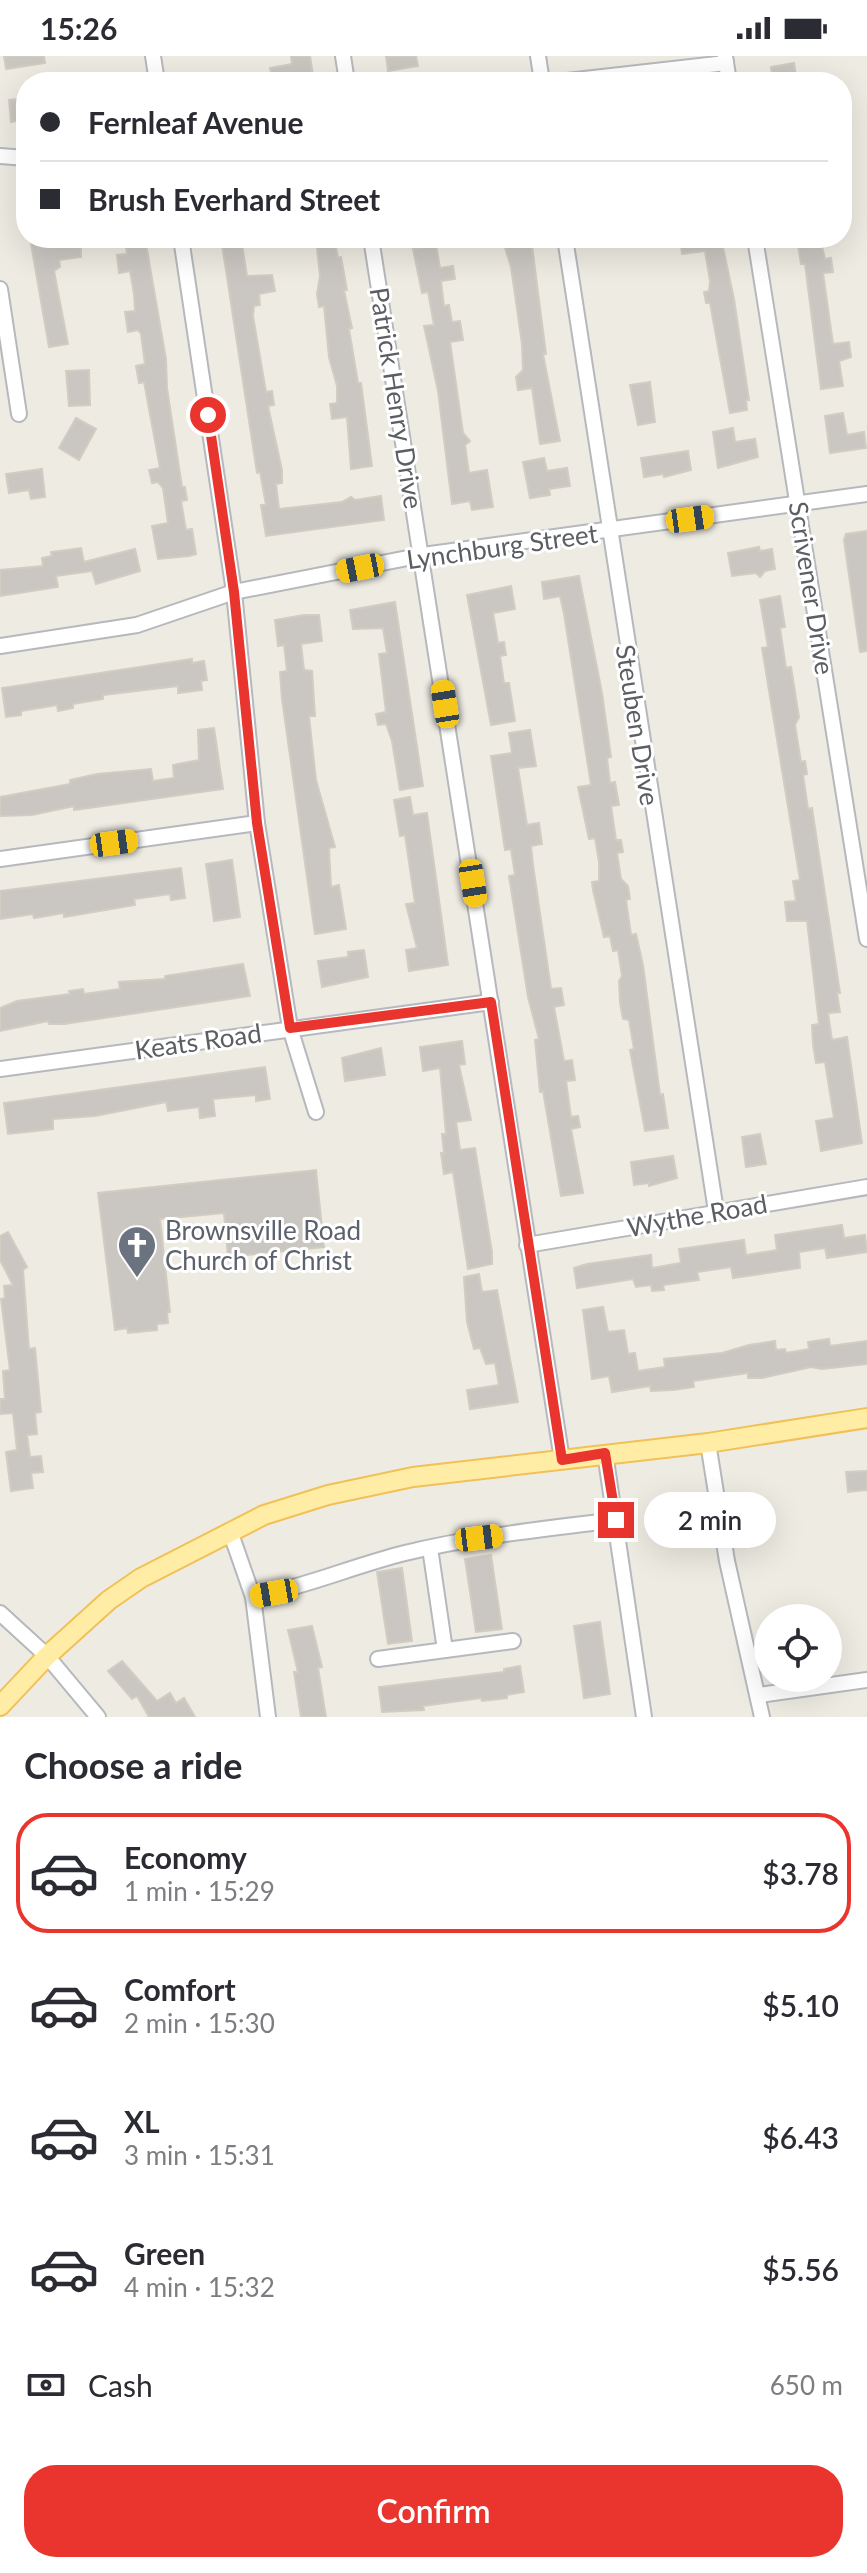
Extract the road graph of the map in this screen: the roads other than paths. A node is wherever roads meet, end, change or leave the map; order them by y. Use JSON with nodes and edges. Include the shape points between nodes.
{"nodes":[{"id":1,"x":726,"y":60,"type":"edge"},
{"id":2,"x":634,"y":72,"type":"edge"},
{"id":3,"x":182,"y":248,"type":"edge"},
{"id":4,"x":373,"y":248,"type":"edge"},
{"id":5,"x":566,"y":248,"type":"edge"},
{"id":6,"x":757,"y":248,"type":"edge"},
{"id":7,"x":0,"y":289,"type":"edge"},
{"id":8,"x":19,"y":414,"type":"dead end"},
{"id":9,"x":867,"y":494,"type":"edge"},
{"id":10,"x":799,"y":504,"type":"junction"},
{"id":11,"x":608,"y":531,"type":"junction"},
{"id":12,"x":423,"y":555,"type":"junction"},
{"id":13,"x":234,"y":592,"type":"junction"},
{"id":14,"x":0,"y":646,"type":"edge"},
{"id":15,"x":257,"y":823,"type":"junction"},
{"id":16,"x":0,"y":859,"type":"edge"},
{"id":17,"x":867,"y":939,"type":"edge"},
{"id":18,"x":491,"y":1002,"type":"junction"},
{"id":19,"x":290,"y":1028,"type":"junction"},
{"id":20,"x":0,"y":1069,"type":"edge"},
{"id":21,"x":316,"y":1112,"type":"dead end"},
{"id":22,"x":867,"y":1187,"type":"edge"},
{"id":23,"x":716,"y":1211,"type":"junction"},
{"id":24,"x":527,"y":1245,"type":"junction"},
{"id":25,"x":867,"y":1418,"type":"edge"},
{"id":26,"x":708,"y":1443,"type":"junction"},
{"id":27,"x":605,"y":1453,"type":"junction"},
{"id":28,"x":562,"y":1460,"type":"junction"},
{"id":29,"x":616,"y":1520,"type":"junction"},
{"id":30,"x":230,"y":1531,"type":"junction"},
{"id":31,"x":430,"y":1548,"type":"junction"},
{"id":32,"x":253,"y":1597,"type":"junction"},
{"id":33,"x":0,"y":1613,"type":"edge"},
{"id":34,"x":513,"y":1641,"type":"dead end"},
{"id":35,"x":445,"y":1650,"type":"junction"},
{"id":36,"x":47,"y":1656,"type":"junction"},
{"id":37,"x":378,"y":1659,"type":"dead end"},
{"id":38,"x":867,"y":1680,"type":"edge"},
{"id":39,"x":759,"y":1695,"type":"junction"},
{"id":40,"x":0,"y":1706,"type":"edge"},
{"id":41,"x":98,"y":1717,"type":"edge"},
{"id":42,"x":268,"y":1717,"type":"edge"},
{"id":43,"x":644,"y":1717,"type":"edge"},
{"id":44,"x":762,"y":1717,"type":"edge"}],
"edges":[{"from":1,"to":2,"type":"street"},
{"from":3,"to":13,"type":"street"},
{"from":4,"to":12,"type":"street","name":"Patrick Henry Drive"},
{"from":5,"to":11,"type":"street","name":"Steuben Drive"},
{"from":6,"to":10,"type":"street","name":"Scrivener Drive"},
{"from":7,"to":8,"type":"street"},
{"from":9,"to":10,"type":"street","name":"Lynchburg Street"},
{"from":10,"to":11,"type":"street","name":"Lynchburg Street"},
{"from":10,"to":17,"type":"street","name":"Scrivener Drive"},
{"from":11,"to":12,"type":"street","name":"Lynchburg Street"},
{"from":11,"to":23,"type":"street","name":"Steuben Drive"},
{"from":12,"to":13,"type":"street","name":"Lynchburg Street"},
{"from":12,"to":18,"type":"street","name":"Patrick Henry Drive"},
{"from":13,"to":14,"type":"street","name":"Lynchburg Street","via":[[137,625]]},
{"from":13,"to":15,"type":"street"},
{"from":15,"to":16,"type":"street"},
{"from":15,"to":19,"type":"street"},
{"from":18,"to":19,"type":"street","name":"Keats Road"},
{"from":18,"to":24,"type":"street","name":"Patrick Henry Drive"},
{"from":19,"to":20,"type":"street","name":"Keats Road"},
{"from":19,"to":21,"type":"street"},
{"from":22,"to":23,"type":"street","name":"Wythe Road"},
{"from":23,"to":24,"type":"street","name":"Wythe Road"},
{"from":24,"to":28,"type":"street","name":"Patrick Henry Drive"},
{"from":25,"to":26,"type":"main road"},
{"from":26,"to":27,"type":"main road"},
{"from":26,"to":39,"type":"street","via":[[727,1561]]},
{"from":27,"to":28,"type":"main road"},
{"from":27,"to":29,"type":"street"},
{"from":28,"to":30,"type":"main road","via":[[413,1477],[341,1492]]},
{"from":29,"to":31,"type":"street"},
{"from":29,"to":43,"type":"street"},
{"from":30,"to":32,"type":"street"},
{"from":30,"to":36,"type":"main road","via":[[141,1578],[87,1617]]},
{"from":31,"to":32,"type":"street"},
{"from":31,"to":35,"type":"street"},
{"from":32,"to":42,"type":"street"},
{"from":33,"to":36,"type":"street"},
{"from":34,"to":35,"type":"street"},
{"from":35,"to":37,"type":"street"},
{"from":36,"to":40,"type":"main road"},
{"from":36,"to":41,"type":"street"},
{"from":38,"to":39,"type":"street"},
{"from":39,"to":44,"type":"street"}]}
